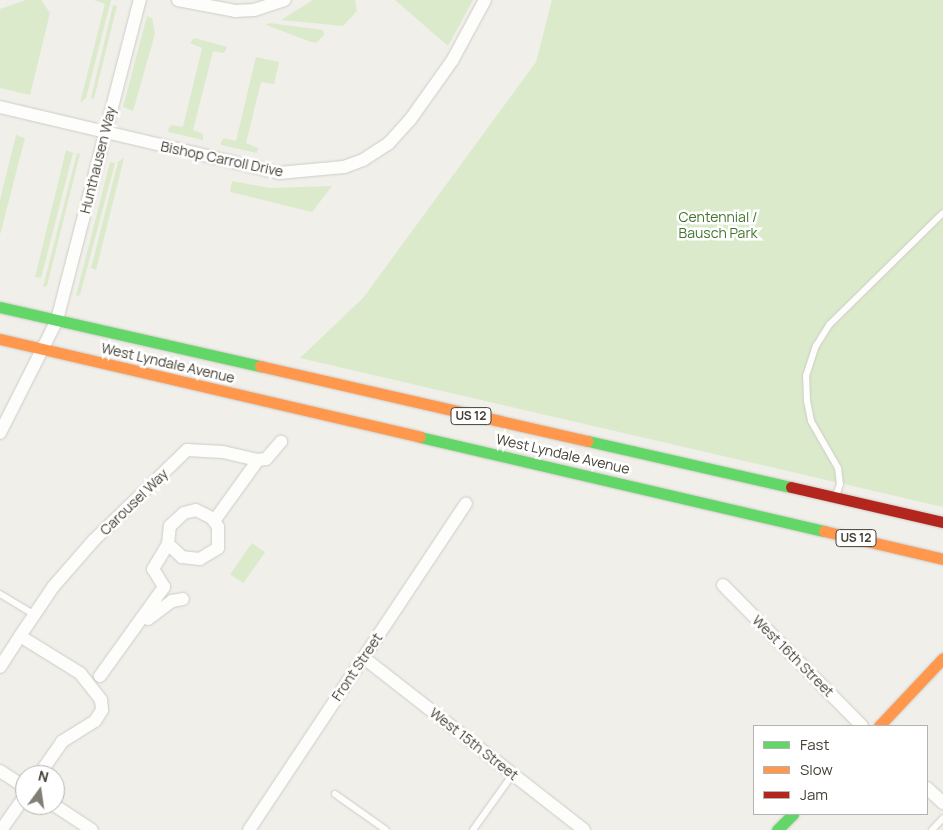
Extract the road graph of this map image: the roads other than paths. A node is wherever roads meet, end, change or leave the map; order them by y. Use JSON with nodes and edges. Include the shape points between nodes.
{"nodes":[{"id":1,"x":140,"y":0,"type":"edge"},
{"id":2,"x":178,"y":0,"type":"edge"},
{"id":3,"x":284,"y":0,"type":"edge"},
{"id":4,"x":485,"y":0,"type":"edge"},
{"id":5,"x":0,"y":107,"type":"edge"},
{"id":6,"x":104,"y":132,"type":"junction"},
{"id":7,"x":943,"y":213,"type":"edge"},
{"id":8,"x":0,"y":307,"type":"edge"},
{"id":9,"x":57,"y":320,"type":"junction"},
{"id":10,"x":0,"y":339,"type":"edge"},
{"id":11,"x":41,"y":349,"type":"junction"},
{"id":12,"x":0,"y":433,"type":"edge"},
{"id":13,"x":281,"y":442,"type":"dead end"},
{"id":14,"x":258,"y":460,"type":"junction"},
{"id":15,"x":836,"y":496,"type":"junction"},
{"id":16,"x":466,"y":503,"type":"dead end"},
{"id":17,"x":214,"y":521,"type":"junction"},
{"id":18,"x":943,"y":522,"type":"edge"},
{"id":19,"x":168,"y":544,"type":"junction"},
{"id":20,"x":943,"y":559,"type":"edge"},
{"id":21,"x":723,"y":586,"type":"dead end"},
{"id":22,"x":164,"y":587,"type":"junction"},
{"id":23,"x":0,"y":594,"type":"edge"},
{"id":24,"x":33,"y":614,"type":"junction"},
{"id":25,"x":135,"y":627,"type":"junction"},
{"id":26,"x":20,"y":636,"type":"junction"},
{"id":27,"x":364,"y":658,"type":"junction"},
{"id":28,"x":943,"y":658,"type":"edge"},
{"id":29,"x":0,"y":667,"type":"edge"},
{"id":30,"x":100,"y":676,"type":"dead end"},
{"id":31,"x":861,"y":725,"type":"edge"},
{"id":32,"x":880,"y":725,"type":"edge"},
{"id":33,"x":46,"y":765,"type":"edge"},
{"id":34,"x":0,"y":771,"type":"edge"},
{"id":35,"x":513,"y":774,"type":"junction"},
{"id":36,"x":15,"y":781,"type":"edge"},
{"id":37,"x":928,"y":789,"type":"edge"},
{"id":38,"x":335,"y":794,"type":"dead end"},
{"id":39,"x":943,"y":803,"type":"edge"},
{"id":40,"x":15,"y":810,"type":"edge"},
{"id":41,"x":65,"y":812,"type":"edge"},
{"id":42,"x":792,"y":815,"type":"edge"},
{"id":43,"x":943,"y":818,"type":"edge"},
{"id":44,"x":1,"y":830,"type":"edge"},
{"id":45,"x":92,"y":830,"type":"edge"},
{"id":46,"x":249,"y":830,"type":"edge"},
{"id":47,"x":386,"y":830,"type":"edge"},
{"id":48,"x":473,"y":830,"type":"edge"},
{"id":49,"x":584,"y":830,"type":"edge"},
{"id":50,"x":777,"y":830,"type":"edge"},
{"id":51,"x":932,"y":830,"type":"edge"}],
"edges":[{"from":1,"to":6,"type":"street","name":"Hunthausen Way"},
{"from":2,"to":3,"type":"street","via":[[235,11],[254,10]]},
{"from":4,"to":6,"type":"street","name":"Bishop Carroll Drive","via":[[452,61],[410,120],[389,143],[363,160],[344,167],[279,173]]},
{"from":5,"to":6,"type":"street","name":"Bishop Carroll Drive"},
{"from":6,"to":9,"type":"street","name":"Hunthausen Way"},
{"from":7,"to":15,"type":"lane","via":[[830,324],[816,346],[806,376],[808,401],[812,421],[838,468],[840,484]]},
{"from":8,"to":9,"type":"main road","name":"West Lyndale Avenue","number":"US 12"},
{"from":9,"to":11,"type":"street","name":"Hunthausen Way"},
{"from":9,"to":15,"type":"main road","name":"West Lyndale Avenue","number":"US 12"},
{"from":10,"to":11,"type":"main road","name":"West Lyndale Avenue","number":"US 12"},
{"from":11,"to":12,"type":"street","name":"Hunthausen Way"},
{"from":11,"to":20,"type":"main road","name":"West Lyndale Avenue","number":"US 12"},
{"from":13,"to":14,"type":"street","via":[[266,459]]},
{"from":14,"to":17,"type":"street"},
{"from":14,"to":24,"type":"street","name":"Carousel Way","via":[[223,452],[187,450],[94,540]]},
{"from":15,"to":18,"type":"main road","name":"West Lyndale Avenue","number":"US 12"},
{"from":16,"to":27,"type":"street","name":"Front Street"},
{"from":17,"to":19,"type":"street","via":[[196,510],[184,513],[170,526]]},
{"from":17,"to":19,"type":"street","via":[[220,540],[218,548],[209,556],[192,560],[182,557]]},
{"from":19,"to":22,"type":"street","via":[[154,569]]},
{"from":21,"to":31,"type":"street","name":"West 16th Street"},
{"from":22,"to":25,"type":"street"},
{"from":22,"to":25,"type":"street","via":[[183,599],[172,601]]},
{"from":23,"to":24,"type":"lane"},
{"from":24,"to":26,"type":"street","name":"Carousel Way"},
{"from":25,"to":30,"type":"street"},
{"from":26,"to":29,"type":"street","name":"Carousel Way"},
{"from":26,"to":33,"type":"street","via":[[80,674],[101,700],[102,710],[95,721],[62,742]]},
{"from":27,"to":35,"type":"street","name":"West 15th Street"},
{"from":27,"to":46,"type":"street","name":"Front Street"},
{"from":28,"to":32,"type":"main road"},
{"from":34,"to":36,"type":"street"},
{"from":35,"to":48,"type":"lane"},
{"from":35,"to":49,"type":"street","name":"West 15th Street"},
{"from":37,"to":39,"type":"street"},
{"from":38,"to":47,"type":"lane"},
{"from":40,"to":44,"type":"street"},
{"from":41,"to":45,"type":"street"},
{"from":42,"to":50,"type":"main road"},
{"from":43,"to":51,"type":"lane"}]}
